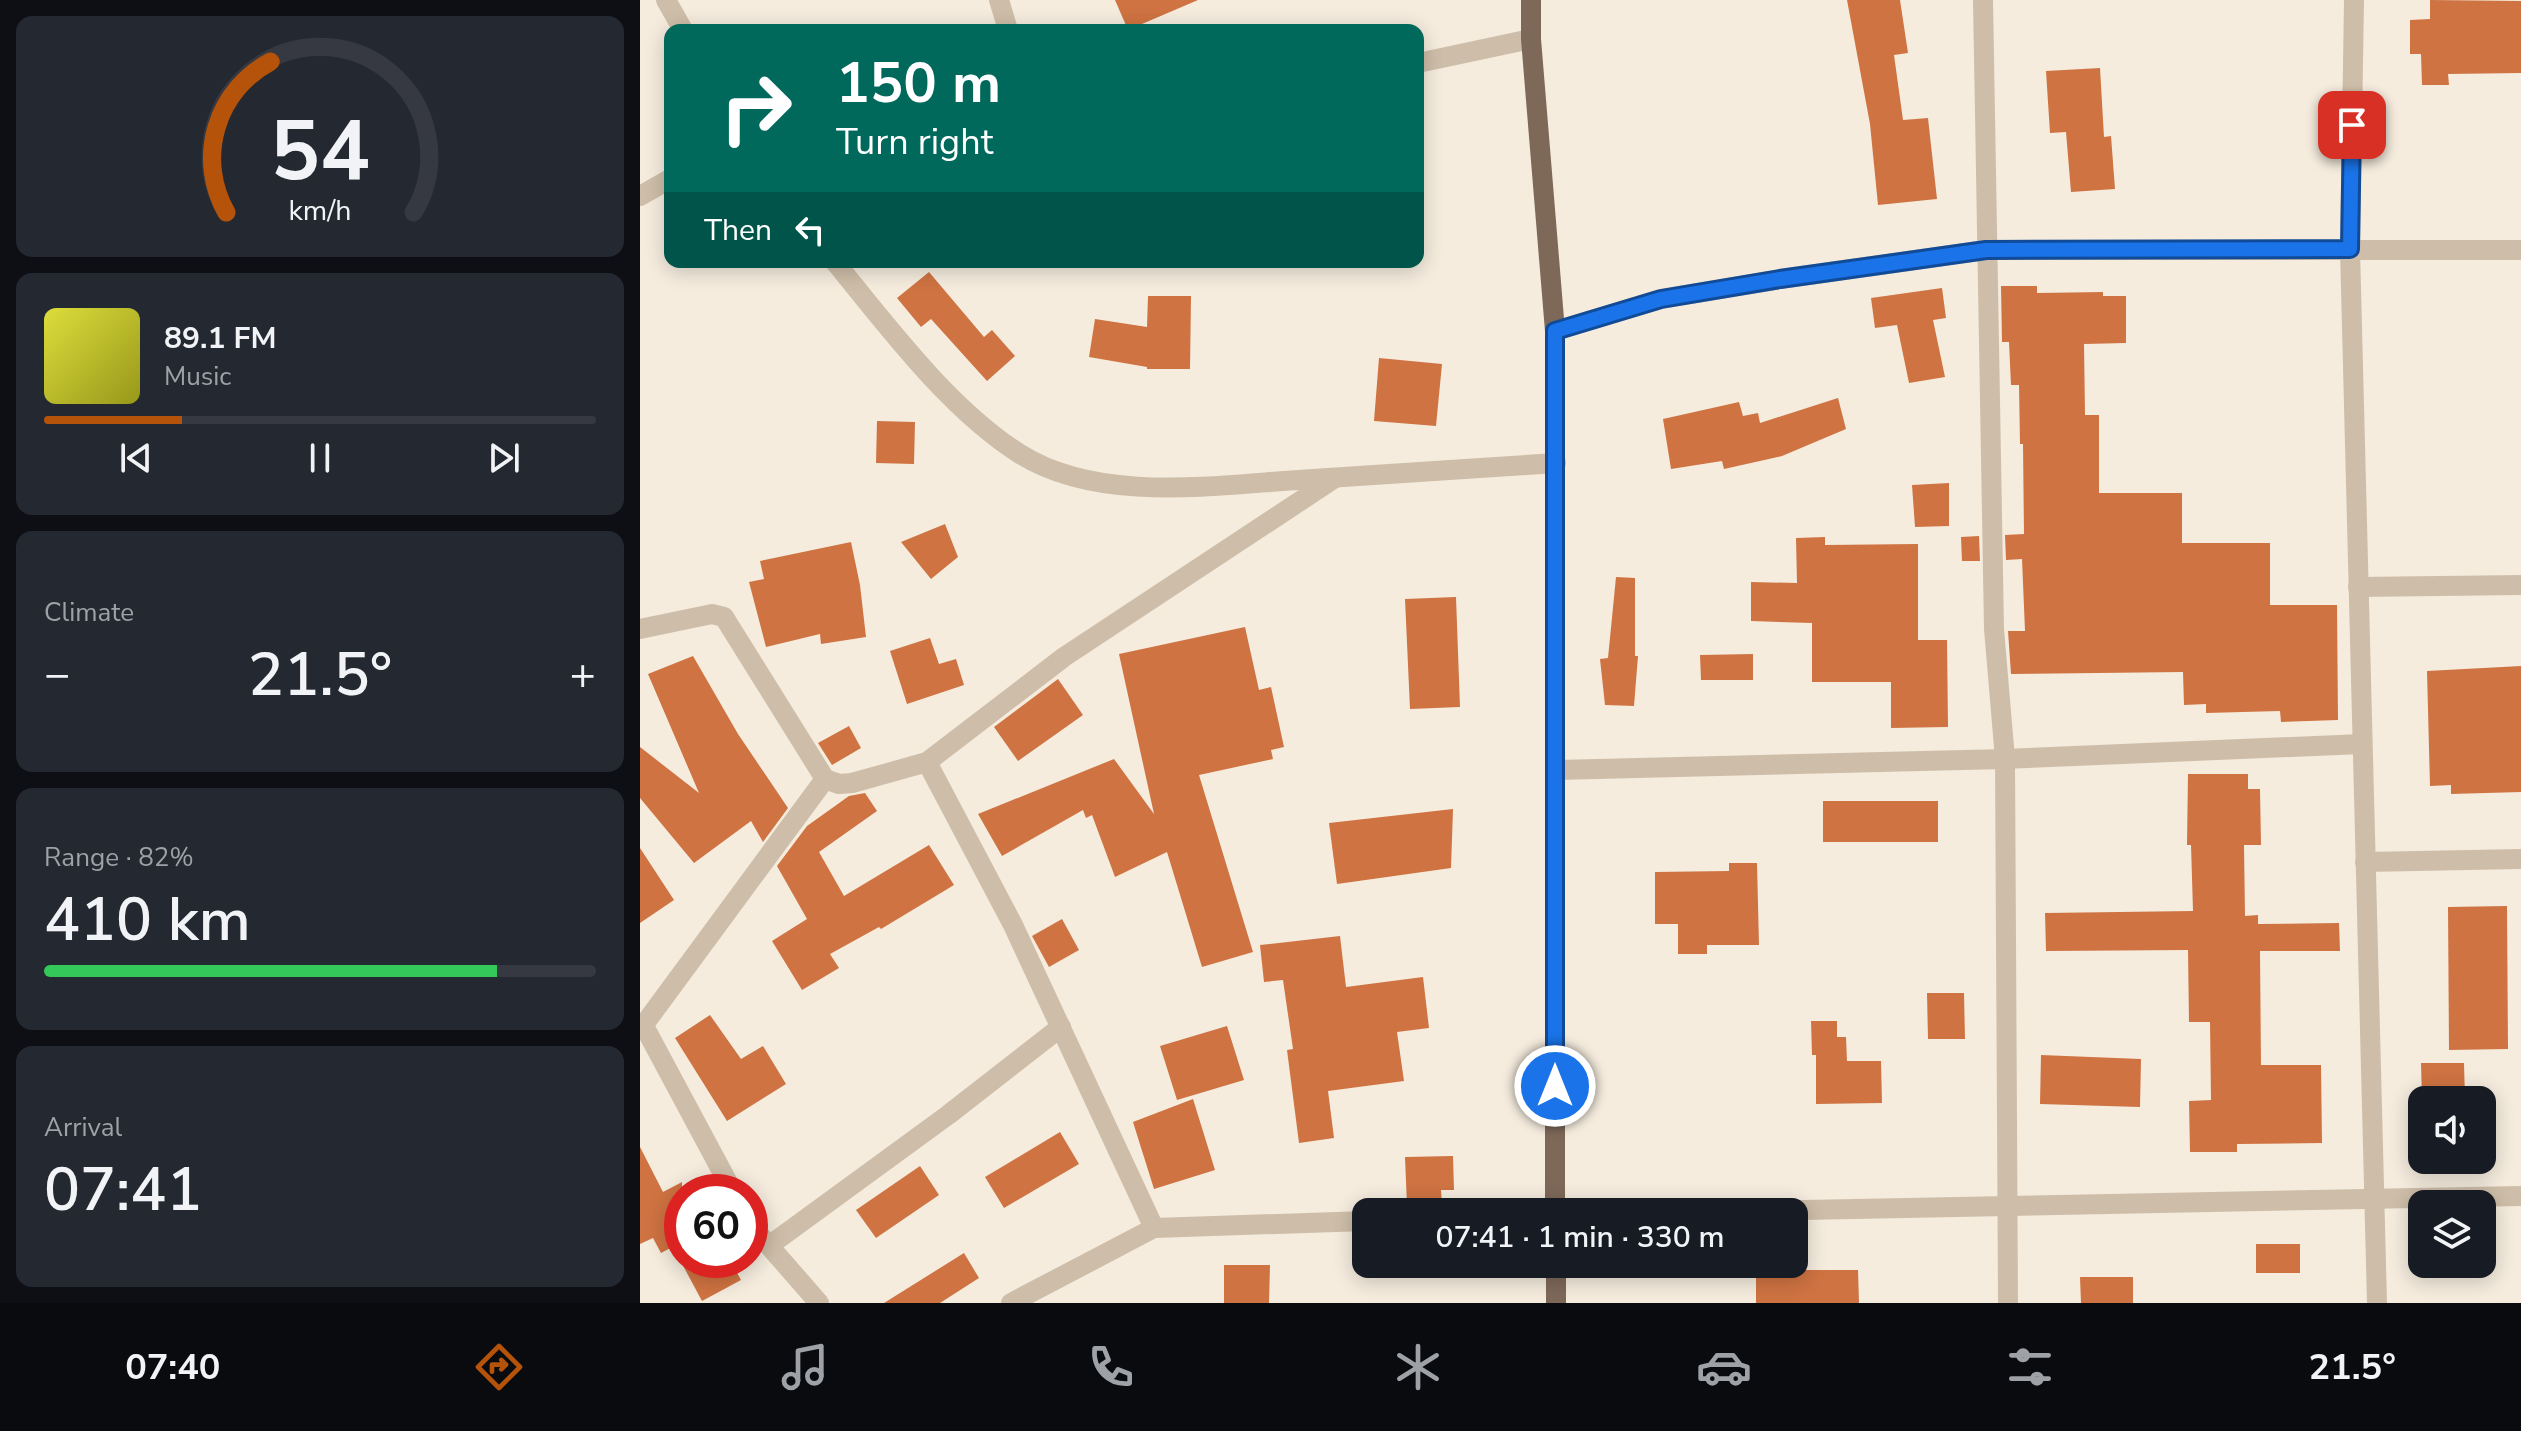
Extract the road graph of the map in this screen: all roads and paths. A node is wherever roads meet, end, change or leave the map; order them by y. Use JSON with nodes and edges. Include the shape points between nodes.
{"nodes":[{"id":1,"x":666,"y":0,"type":"edge"},
{"id":2,"x":999,"y":0,"type":"edge"},
{"id":3,"x":1531,"y":0,"type":"edge"},
{"id":4,"x":1983,"y":0,"type":"edge"},
{"id":5,"x":2354,"y":0,"type":"edge"},
{"id":6,"x":680,"y":24,"type":"edge"},
{"id":7,"x":1006,"y":24,"type":"edge"},
{"id":8,"x":1531,"y":39,"type":"junction"},
{"id":9,"x":1424,"y":62,"type":"edge"},
{"id":10,"x":664,"y":182,"type":"edge"},
{"id":11,"x":640,"y":196,"type":"edge"},
{"id":12,"x":2350,"y":249,"type":"junction"},
{"id":13,"x":1986,"y":250,"type":"junction"},
{"id":14,"x":2521,"y":250,"type":"edge"},
{"id":15,"x":840,"y":268,"type":"edge"},
{"id":16,"x":1555,"y":331,"type":"junction"},
{"id":17,"x":1556,"y":463,"type":"junction"},
{"id":18,"x":1335,"y":478,"type":"junction"},
{"id":19,"x":2521,"y":585,"type":"edge"},
{"id":20,"x":2358,"y":587,"type":"junction"},
{"id":21,"x":640,"y":629,"type":"edge"},
{"id":22,"x":2362,"y":744,"type":"junction"},
{"id":23,"x":2005,"y":759,"type":"junction"},
{"id":24,"x":927,"y":762,"type":"junction"},
{"id":25,"x":1556,"y":770,"type":"junction"},
{"id":26,"x":825,"y":779,"type":"junction"},
{"id":27,"x":2521,"y":859,"type":"edge"},
{"id":28,"x":2365,"y":862,"type":"junction"},
{"id":29,"x":1061,"y":1027,"type":"junction"},
{"id":30,"x":642,"y":1028,"type":"edge"},
{"id":31,"x":723,"y":1174,"type":"edge"},
{"id":32,"x":2521,"y":1196,"type":"edge"},
{"id":33,"x":1555,"y":1198,"type":"edge"},
{"id":34,"x":2374,"y":1199,"type":"junction"},
{"id":35,"x":2007,"y":1206,"type":"junction"},
{"id":36,"x":1808,"y":1210,"type":"edge"},
{"id":37,"x":1352,"y":1221,"type":"edge"},
{"id":38,"x":1154,"y":1228,"type":"junction"},
{"id":39,"x":770,"y":1245,"type":"joint"},
{"id":40,"x":1556,"y":1278,"type":"edge"},
{"id":41,"x":819,"y":1303,"type":"edge"},
{"id":42,"x":1011,"y":1303,"type":"edge"},
{"id":43,"x":1556,"y":1303,"type":"edge"},
{"id":44,"x":2008,"y":1303,"type":"edge"},
{"id":45,"x":2377,"y":1303,"type":"edge"}],
"edges":[{"from":1,"to":6,"type":"street"},
{"from":2,"to":7,"type":"street"},
{"from":3,"to":8,"type":"main road"},
{"from":4,"to":13,"type":"street"},
{"from":5,"to":12,"type":"street"},
{"from":8,"to":9,"type":"street"},
{"from":8,"to":16,"type":"main road"},
{"from":10,"to":11,"type":"street"},
{"from":12,"to":13,"type":"street"},
{"from":12,"to":14,"type":"street"},
{"from":12,"to":20,"type":"street"},
{"from":13,"to":16,"type":"street","via":[[1661,299]]},
{"from":13,"to":23,"type":"street","via":[[1994,629]]},
{"from":15,"to":18,"type":"street","via":[[965,410],[1021,454],[1066,475],[1112,484],[1179,487]]},
{"from":16,"to":17,"type":"main road"},
{"from":17,"to":18,"type":"street"},
{"from":17,"to":25,"type":"main road"},
{"from":18,"to":24,"type":"street","via":[[1064,657]]},
{"from":19,"to":20,"type":"street"},
{"from":20,"to":22,"type":"street"},
{"from":21,"to":26,"type":"street","via":[[712,614],[724,617]]},
{"from":22,"to":23,"type":"street"},
{"from":22,"to":28,"type":"street"},
{"from":23,"to":25,"type":"street"},
{"from":23,"to":35,"type":"street"},
{"from":24,"to":26,"type":"street","via":[[852,783]]},
{"from":24,"to":29,"type":"street"},
{"from":25,"to":33,"type":"main road"},
{"from":26,"to":30,"type":"street"},
{"from":27,"to":28,"type":"street"},
{"from":28,"to":34,"type":"street"},
{"from":29,"to":38,"type":"street"},
{"from":29,"to":39,"type":"street"},
{"from":30,"to":31,"type":"street"},
{"from":32,"to":34,"type":"street"},
{"from":34,"to":35,"type":"street"},
{"from":34,"to":45,"type":"street"},
{"from":35,"to":36,"type":"street"},
{"from":35,"to":44,"type":"street"},
{"from":37,"to":38,"type":"street"},
{"from":38,"to":42,"type":"street"},
{"from":39,"to":41,"type":"street"},
{"from":40,"to":43,"type":"main road"}]}
